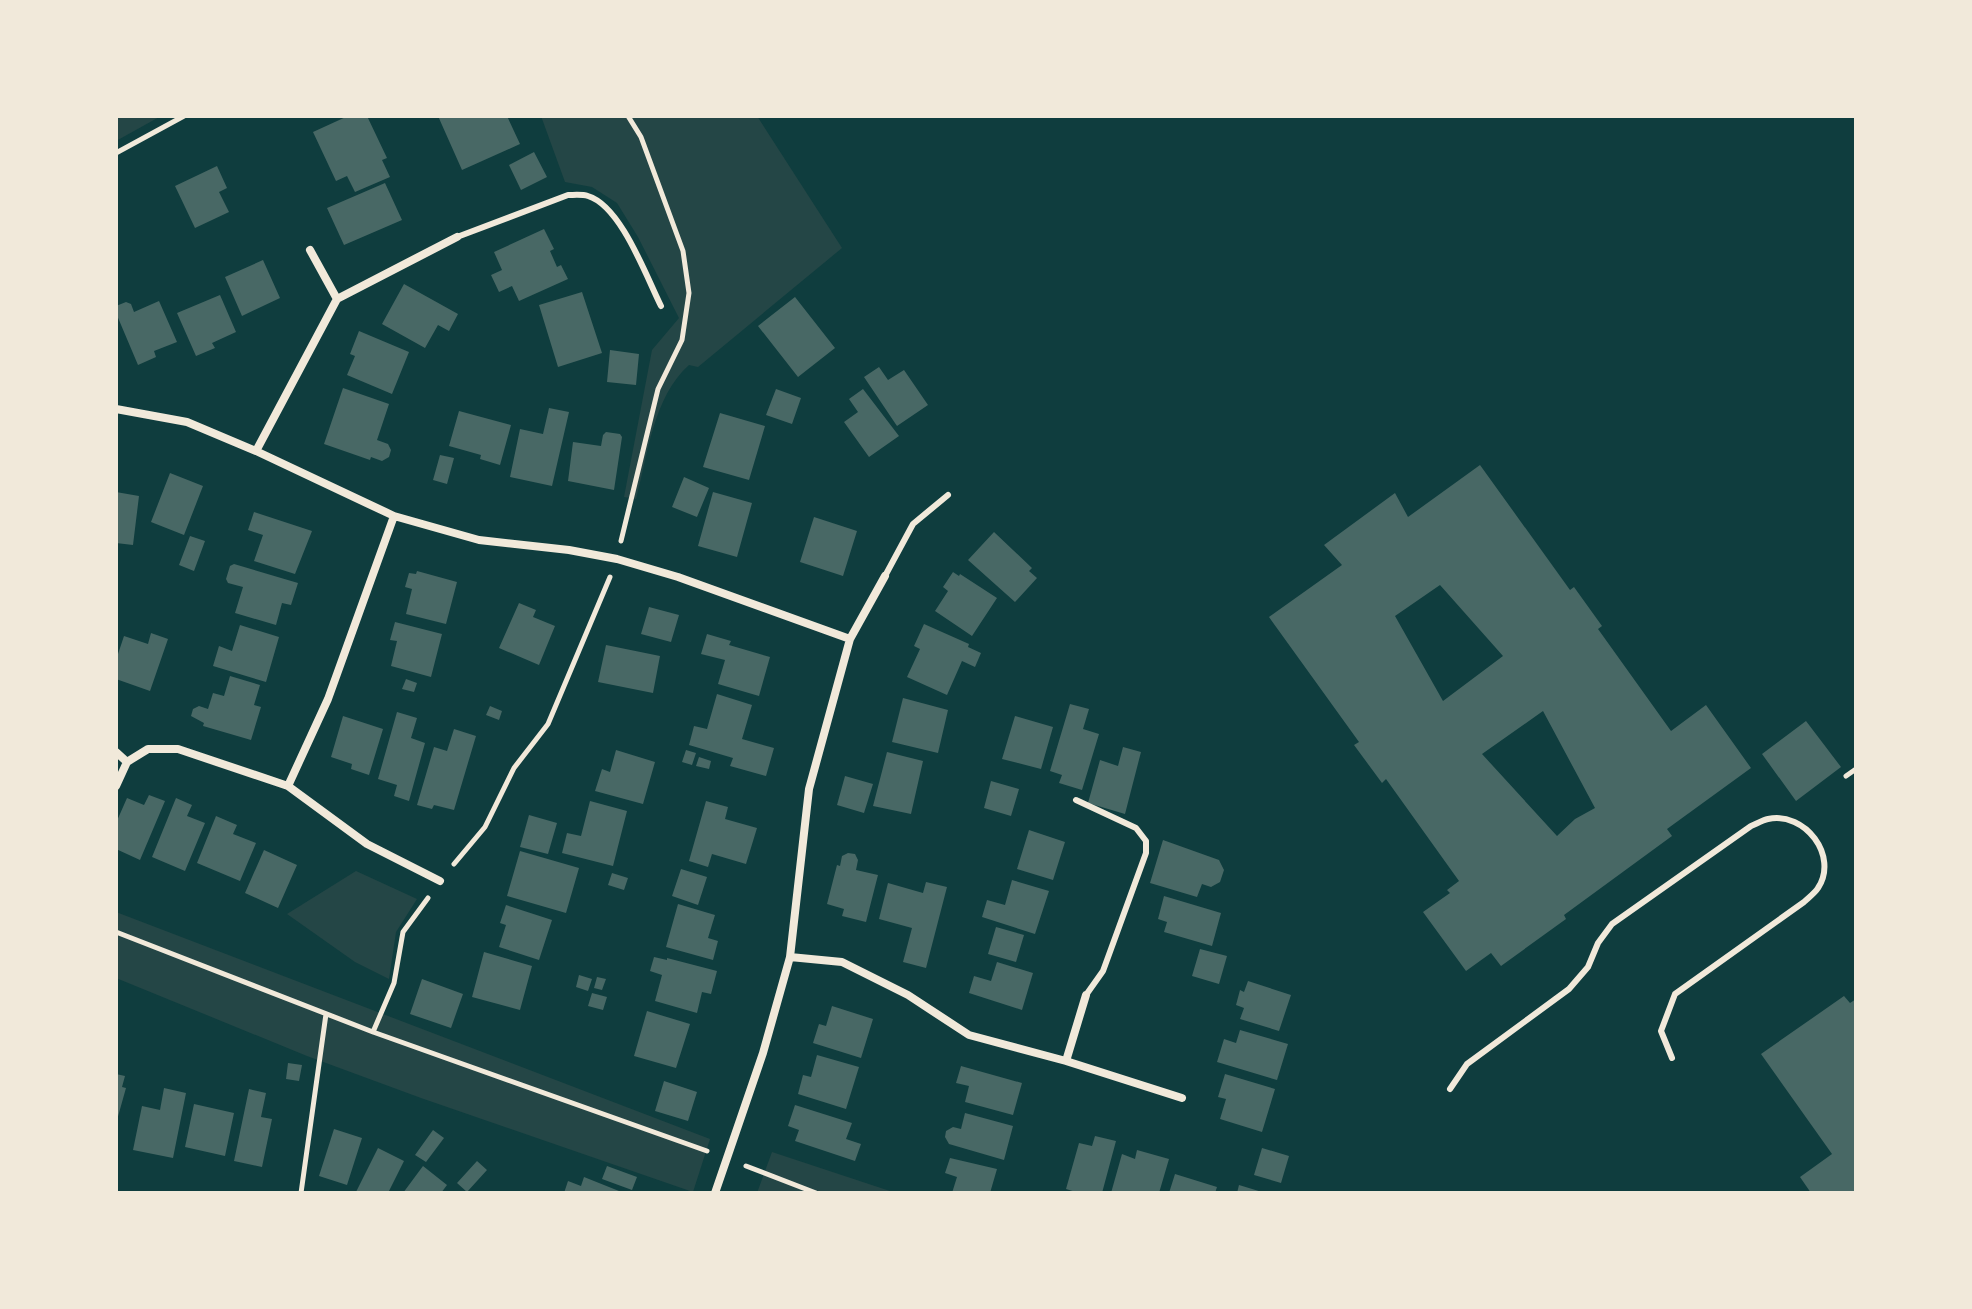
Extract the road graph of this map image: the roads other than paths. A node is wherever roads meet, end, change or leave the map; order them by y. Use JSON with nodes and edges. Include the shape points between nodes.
{"nodes":[{"id":1,"x":457,"y":237,"type":"joint"},
{"id":2,"x":310,"y":250,"type":"dead end"},
{"id":3,"x":337,"y":299,"type":"junction"},
{"id":4,"x":661,"y":306,"type":"dead end"},
{"id":5,"x":116,"y":409,"type":"edge"},
{"id":6,"x":256,"y":451,"type":"junction"},
{"id":7,"x":948,"y":495,"type":"dead end"},
{"id":8,"x":394,"y":516,"type":"junction"},
{"id":9,"x":885,"y":576,"type":"joint"},
{"id":10,"x":850,"y":639,"type":"junction"},
{"id":11,"x":116,"y":752,"type":"edge"},
{"id":12,"x":127,"y":762,"type":"junction"},
{"id":13,"x":116,"y":786,"type":"edge"},
{"id":14,"x":288,"y":786,"type":"junction"},
{"id":15,"x":1076,"y":800,"type":"dead end"},
{"id":16,"x":440,"y":881,"type":"road end"},
{"id":17,"x":790,"y":957,"type":"junction"},
{"id":18,"x":1086,"y":995,"type":"joint"},
{"id":19,"x":1672,"y":1058,"type":"dead end"},
{"id":20,"x":1066,"y":1061,"type":"junction"},
{"id":21,"x":1450,"y":1089,"type":"dead end"},
{"id":22,"x":1182,"y":1098,"type":"dead end"},
{"id":23,"x":715,"y":1193,"type":"edge"}],
"edges":[{"from":1,"to":3,"type":"street"},
{"from":1,"to":4,"type":"lane","via":[[568,195],[587,195],[608,208]]},
{"from":2,"to":3,"type":"street"},
{"from":3,"to":6,"type":"street"},
{"from":5,"to":6,"type":"street","via":[[187,422]]},
{"from":6,"to":8,"type":"street"},
{"from":7,"to":9,"type":"lane","via":[[913,524]]},
{"from":8,"to":10,"type":"street","via":[[479,540],[617,559]]},
{"from":8,"to":14,"type":"street","via":[[328,699]]},
{"from":9,"to":10,"type":"street"},
{"from":10,"to":17,"type":"street","via":[[809,789]]},
{"from":11,"to":12,"type":"street"},
{"from":12,"to":13,"type":"street"},
{"from":12,"to":14,"type":"street","via":[[148,749],[178,749]]},
{"from":14,"to":16,"type":"street","via":[[367,844]]},
{"from":15,"to":18,"type":"lane","via":[[1136,828],[1146,841],[1103,971]]},
{"from":17,"to":20,"type":"street","via":[[842,962],[908,995],[969,1035]]},
{"from":17,"to":23,"type":"street"},
{"from":18,"to":20,"type":"street"},
{"from":19,"to":21,"type":"lane","via":[[1661,1031],[1675,994],[1819,888],[1825,868],[1822,846],[1789,819],[1751,826],[1612,924],[1569,989],[1467,1064]]},
{"from":20,"to":22,"type":"street"}]}
